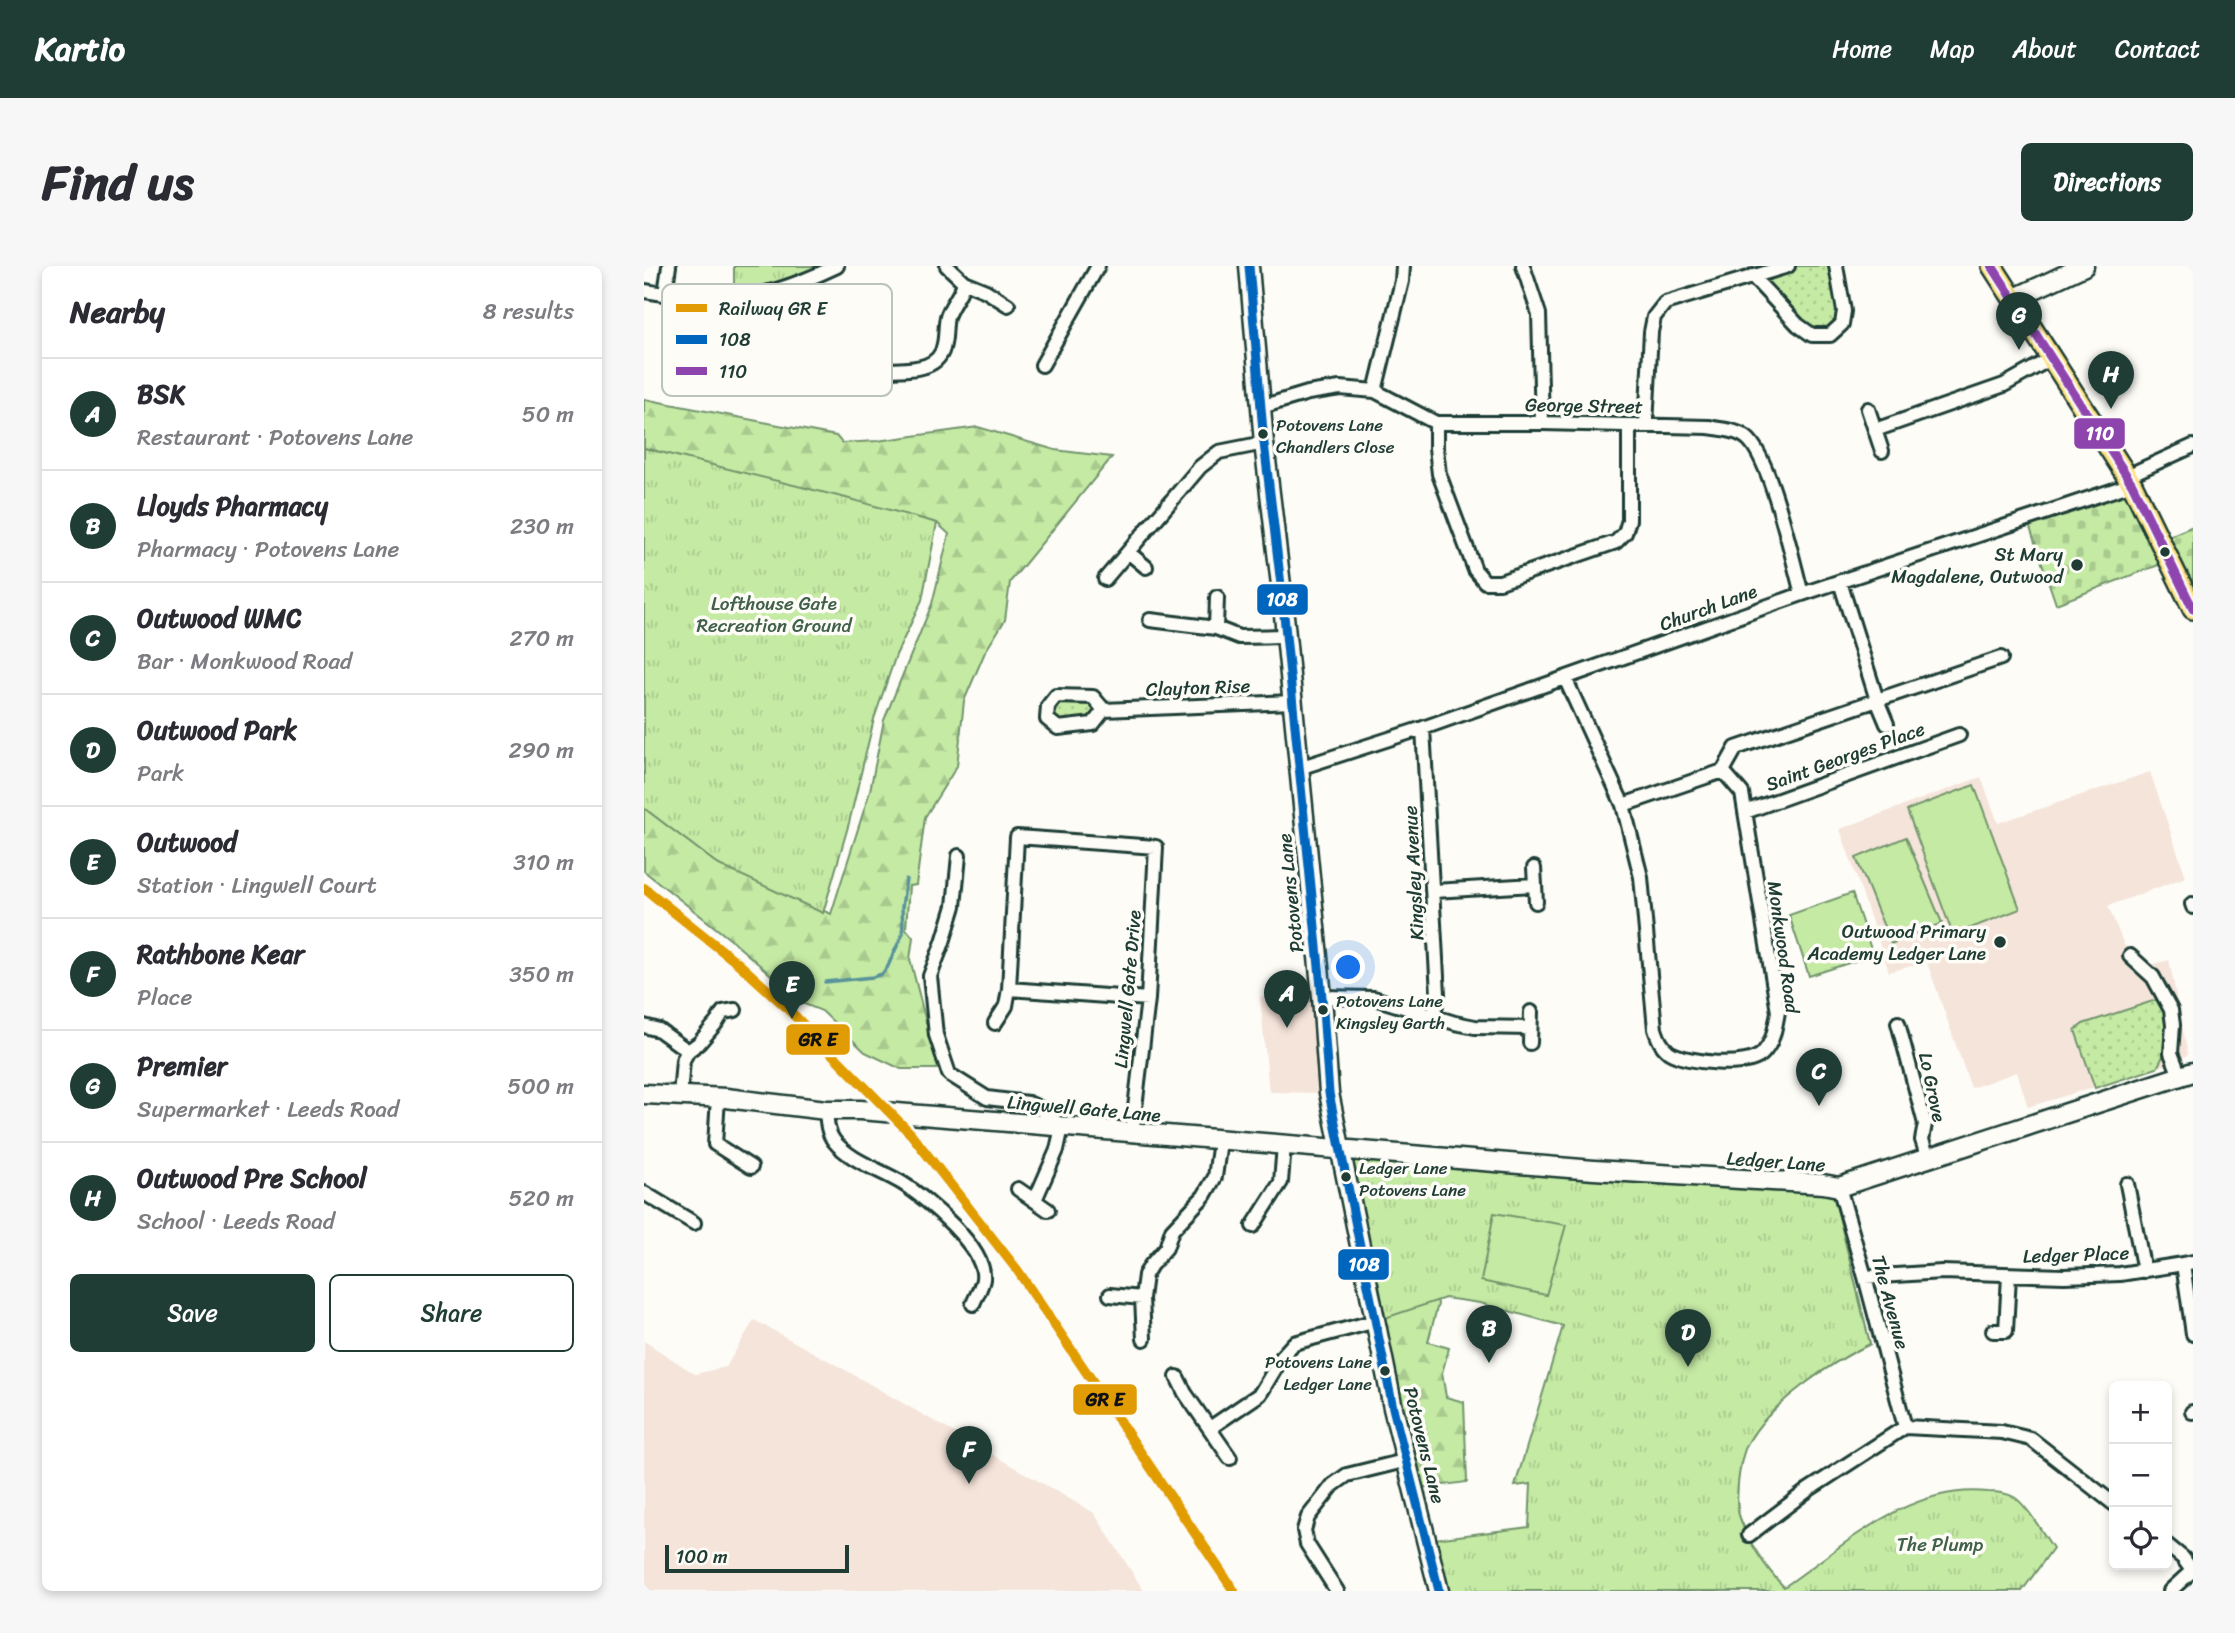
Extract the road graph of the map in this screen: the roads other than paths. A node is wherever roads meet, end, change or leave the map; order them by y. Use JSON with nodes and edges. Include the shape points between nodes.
{"nodes":[{"id":1,"x":669,"y":266,"type":"edge"},
{"id":2,"x":837,"y":266,"type":"edge"},
{"id":3,"x":947,"y":266,"type":"edge"},
{"id":4,"x":1098,"y":266,"type":"edge"},
{"id":5,"x":1249,"y":266,"type":"edge"},
{"id":6,"x":1403,"y":266,"type":"edge"},
{"id":7,"x":1523,"y":266,"type":"edge"},
{"id":8,"x":1788,"y":266,"type":"edge"},
{"id":9,"x":1836,"y":266,"type":"edge"},
{"id":10,"x":1992,"y":266,"type":"edge"},
{"id":11,"x":2084,"y":266,"type":"edge"},
{"id":12,"x":1752,"y":276,"type":"junction"},
{"id":13,"x":964,"y":282,"type":"junction"},
{"id":14,"x":666,"y":284,"type":"edge"},
{"id":15,"x":794,"y":284,"type":"edge"},
{"id":16,"x":644,"y":291,"type":"edge"},
{"id":17,"x":662,"y":294,"type":"edge"},
{"id":18,"x":2013,"y":299,"type":"junction"},
{"id":19,"x":1008,"y":305,"type":"dead end"},
{"id":20,"x":2050,"y":359,"type":"junction"},
{"id":21,"x":1042,"y":365,"type":"dead end"},
{"id":22,"x":892,"y":370,"type":"edge"},
{"id":23,"x":1375,"y":391,"type":"junction"},
{"id":24,"x":1261,"y":407,"type":"junction"},
{"id":25,"x":1868,"y":409,"type":"dead end"},
{"id":26,"x":1436,"y":423,"type":"junction"},
{"id":27,"x":1542,"y":423,"type":"junction"},
{"id":28,"x":1629,"y":425,"type":"junction"},
{"id":29,"x":1646,"y":425,"type":"junction"},
{"id":30,"x":1875,"y":430,"type":"junction"},
{"id":31,"x":1265,"y":443,"type":"junction"},
{"id":32,"x":2193,"y":446,"type":"edge"},
{"id":33,"x":1882,"y":451,"type":"dead end"},
{"id":34,"x":2129,"y":480,"type":"junction"},
{"id":35,"x":1128,"y":552,"type":"junction"},
{"id":36,"x":1146,"y":567,"type":"dead end"},
{"id":37,"x":1105,"y":579,"type":"dead end"},
{"id":38,"x":1840,"y":582,"type":"junction"},
{"id":39,"x":1802,"y":594,"type":"junction"},
{"id":40,"x":1217,"y":597,"type":"dead end"},
{"id":41,"x":2193,"y":609,"type":"edge"},
{"id":42,"x":1150,"y":620,"type":"dead end"},
{"id":43,"x":1216,"y":628,"type":"junction"},
{"id":44,"x":1286,"y":636,"type":"junction"},
{"id":45,"x":2001,"y":657,"type":"dead end"},
{"id":46,"x":1565,"y":678,"type":"junction"},
{"id":47,"x":1877,"y":700,"type":"junction"},
{"id":48,"x":1293,"y":702,"type":"junction"},
{"id":49,"x":1104,"y":710,"type":"dead end"},
{"id":50,"x":1887,"y":724,"type":"dead end"},
{"id":51,"x":1423,"y":728,"type":"junction"},
{"id":52,"x":1959,"y":735,"type":"dead end"},
{"id":53,"x":1299,"y":768,"type":"junction"},
{"id":54,"x":1723,"y":771,"type":"junction"},
{"id":55,"x":1623,"y":805,"type":"junction"},
{"id":56,"x":1745,"y":812,"type":"junction"},
{"id":57,"x":959,"y":856,"type":"dead end"},
{"id":58,"x":1534,"y":868,"type":"dead end"},
{"id":59,"x":1535,"y":885,"type":"junction"},
{"id":60,"x":1434,"y":891,"type":"junction"},
{"id":61,"x":1536,"y":902,"type":"dead end"},
{"id":62,"x":2130,"y":956,"type":"dead end"},
{"id":63,"x":1009,"y":989,"type":"junction"},
{"id":64,"x":1322,"y":997,"type":"junction"},
{"id":65,"x":1148,"y":999,"type":"junction"},
{"id":66,"x":735,"y":1010,"type":"dead end"},
{"id":67,"x":1531,"y":1012,"type":"dead end"},
{"id":68,"x":1434,"y":1015,"type":"junction"},
{"id":69,"x":995,"y":1023,"type":"dead end"},
{"id":70,"x":1898,"y":1023,"type":"dead end"},
{"id":71,"x":644,"y":1026,"type":"edge"},
{"id":72,"x":1530,"y":1028,"type":"junction"},
{"id":73,"x":1530,"y":1043,"type":"dead end"},
{"id":74,"x":688,"y":1051,"type":"junction"},
{"id":75,"x":2187,"y":1074,"type":"edge"},
{"id":76,"x":644,"y":1094,"type":"edge"},
{"id":77,"x":680,"y":1096,"type":"junction"},
{"id":78,"x":718,"y":1098,"type":"junction"},
{"id":79,"x":826,"y":1110,"type":"junction"},
{"id":80,"x":1062,"y":1127,"type":"junction"},
{"id":81,"x":1132,"y":1133,"type":"junction"},
{"id":82,"x":1220,"y":1140,"type":"junction"},
{"id":83,"x":1284,"y":1145,"type":"junction"},
{"id":84,"x":1339,"y":1148,"type":"junction"},
{"id":85,"x":1928,"y":1158,"type":"junction"},
{"id":86,"x":751,"y":1167,"type":"dead end"},
{"id":87,"x":2127,"y":1184,"type":"dead end"},
{"id":88,"x":1839,"y":1187,"type":"junction"},
{"id":89,"x":1018,"y":1189,"type":"dead end"},
{"id":90,"x":644,"y":1193,"type":"edge"},
{"id":91,"x":1035,"y":1200,"type":"junction"},
{"id":92,"x":1048,"y":1210,"type":"dead end"},
{"id":93,"x":694,"y":1223,"type":"dead end"},
{"id":94,"x":1254,"y":1226,"type":"dead end"},
{"id":95,"x":2188,"y":1263,"type":"edge"},
{"id":96,"x":2144,"y":1270,"type":"junction"},
{"id":97,"x":2009,"y":1275,"type":"junction"},
{"id":98,"x":1866,"y":1277,"type":"junction"},
{"id":99,"x":1110,"y":1295,"type":"dead end"},
{"id":100,"x":1142,"y":1298,"type":"junction"},
{"id":101,"x":973,"y":1304,"type":"dead end"},
{"id":102,"x":1376,"y":1321,"type":"junction"},
{"id":103,"x":1993,"y":1331,"type":"dead end"},
{"id":104,"x":2193,"y":1334,"type":"edge"},
{"id":105,"x":1144,"y":1339,"type":"dead end"},
{"id":106,"x":1177,"y":1377,"type":"dead end"},
{"id":107,"x":1905,"y":1427,"type":"junction"},
{"id":108,"x":1210,"y":1428,"type":"junction"},
{"id":109,"x":1230,"y":1458,"type":"dead end"},
{"id":110,"x":1408,"y":1461,"type":"junction"},
{"id":111,"x":2109,"y":1500,"type":"edge"},
{"id":112,"x":1749,"y":1535,"type":"dead end"},
{"id":113,"x":2172,"y":1549,"type":"edge"},
{"id":114,"x":2193,"y":1570,"type":"edge"},
{"id":115,"x":1337,"y":1591,"type":"edge"},
{"id":116,"x":1439,"y":1591,"type":"edge"},
{"id":117,"x":2169,"y":1591,"type":"edge"}],
"edges":[{"from":1,"to":14,"type":"street"},
{"from":2,"to":15,"type":"street"},
{"from":3,"to":13,"type":"street"},
{"from":4,"to":21,"type":"street"},
{"from":5,"to":24,"type":"street","name":"Potovens Lane"},
{"from":6,"to":23,"type":"street"},
{"from":7,"to":27,"type":"street","via":[[1539,314]]},
{"from":8,"to":12,"type":"street"},
{"from":9,"to":12,"type":"street","via":[[1844,310],[1842,324],[1830,335],[1812,335],[1798,325]]},
{"from":10,"to":18,"type":"main road"},
{"from":11,"to":18,"type":"street"},
{"from":12,"to":29,"type":"street","via":[[1665,303],[1654,317]]},
{"from":13,"to":19,"type":"street"},
{"from":13,"to":22,"type":"street","via":[[946,320],[941,356],[922,368]]},
{"from":16,"to":17,"type":"street"},
{"from":18,"to":20,"type":"main road"},
{"from":20,"to":30,"type":"street","via":[[2004,385]]},
{"from":20,"to":34,"type":"main road"},
{"from":23,"to":24,"type":"street","name":"George Street","via":[[1340,388]]},
{"from":23,"to":26,"type":"street","name":"George Street"},
{"from":24,"to":31,"type":"street","name":"Potovens Lane"},
{"from":25,"to":30,"type":"street"},
{"from":26,"to":27,"type":"street","name":"George Street"},
{"from":26,"to":28,"type":"street","via":[[1439,474],[1475,570],[1485,582],[1500,582],[1616,542],[1625,533],[1629,520]]},
{"from":27,"to":28,"type":"street","name":"George Street"},
{"from":28,"to":29,"type":"street","name":"George Street"},
{"from":29,"to":39,"type":"street","name":"George Street","via":[[1708,427],[1747,438],[1760,454],[1768,476]]},
{"from":30,"to":33,"type":"street"},
{"from":31,"to":35,"type":"street","via":[[1219,452],[1200,467]]},
{"from":31,"to":44,"type":"street","name":"Potovens Lane"},
{"from":32,"to":34,"type":"street","name":"Church Lane"},
{"from":34,"to":38,"type":"street","name":"Church Lane"},
{"from":34,"to":41,"type":"main road"},
{"from":35,"to":36,"type":"street"},
{"from":35,"to":37,"type":"street"},
{"from":38,"to":39,"type":"street","name":"Church Lane"},
{"from":38,"to":47,"type":"street"},
{"from":39,"to":46,"type":"street","name":"Church Lane"},
{"from":40,"to":43,"type":"street"},
{"from":42,"to":43,"type":"street"},
{"from":43,"to":44,"type":"street","via":[[1239,637]]},
{"from":44,"to":48,"type":"street","name":"Potovens Lane"},
{"from":45,"to":47,"type":"street"},
{"from":46,"to":51,"type":"street","name":"Church Lane"},
{"from":46,"to":55,"type":"street","name":"Monkwood Road"},
{"from":47,"to":50,"type":"street"},
{"from":47,"to":54,"type":"street","via":[[1735,748]]},
{"from":48,"to":49,"type":"street","name":"Clayton Rise"},
{"from":48,"to":53,"type":"street","name":"Potovens Lane"},
{"from":51,"to":53,"type":"street","name":"Church Lane"},
{"from":51,"to":60,"type":"street","name":"Kingsley Avenue"},
{"from":52,"to":56,"type":"street","name":"Saint Georges Place"},
{"from":53,"to":64,"type":"street","name":"Potovens Lane"},
{"from":54,"to":55,"type":"street"},
{"from":54,"to":56,"type":"street","name":"Monkwood Road","via":[[1742,793]]},
{"from":55,"to":56,"type":"street","name":"Monkwood Road","via":[[1641,877],[1660,1044],[1670,1053],[1718,1062],[1746,1063],[1762,1055],[1773,1038],[1778,1013]]},
{"from":57,"to":80,"type":"street","via":[[954,906],[930,976],[936,1035],[949,1074],[986,1098],[1028,1102]]},
{"from":58,"to":59,"type":"street"},
{"from":59,"to":60,"type":"street"},
{"from":59,"to":61,"type":"street"},
{"from":60,"to":68,"type":"street","name":"Kingsley Avenue","via":[[1438,994]]},
{"from":62,"to":75,"type":"street","via":[[2153,977],[2171,1010],[2171,1053]]},
{"from":63,"to":65,"type":"street"},
{"from":63,"to":65,"type":"street","name":"Lingwell Gate Drive","via":[[1017,837],[1156,847]]},
{"from":63,"to":69,"type":"street","via":[[1006,1006]]},
{"from":64,"to":68,"type":"street","via":[[1374,998]]},
{"from":64,"to":84,"type":"street","name":"Potovens Lane","via":[[1329,1093]]},
{"from":65,"to":81,"type":"street","name":"Lingwell Gate Drive"},
{"from":66,"to":74,"type":"street","via":[[723,1012]]},
{"from":67,"to":72,"type":"street"},
{"from":68,"to":72,"type":"street","via":[[1475,1027]]},
{"from":70,"to":85,"type":"street","name":"Lo Grove","via":[[1925,1124],[1922,1140]]},
{"from":71,"to":74,"type":"street","via":[[659,1030]]},
{"from":72,"to":73,"type":"street"},
{"from":74,"to":77,"type":"street","via":[[681,1069]]},
{"from":75,"to":85,"type":"street","name":"Ledger Lane"},
{"from":76,"to":77,"type":"street","name":"Lingwell Gate Lane"},
{"from":77,"to":78,"type":"street","name":"Lingwell Gate Lane"},
{"from":78,"to":79,"type":"street","name":"Lingwell Gate Lane"},
{"from":78,"to":86,"type":"street","via":[[715,1144]]},
{"from":79,"to":80,"type":"street","name":"Lingwell Gate Lane"},
{"from":79,"to":101,"type":"street","via":[[831,1138],[841,1149],[903,1184],[962,1235],[981,1263],[983,1278]]},
{"from":80,"to":81,"type":"street","name":"Lingwell Gate Lane"},
{"from":80,"to":91,"type":"street"},
{"from":81,"to":82,"type":"street","name":"Lingwell Gate Lane"},
{"from":82,"to":83,"type":"street","name":"Lingwell Gate Lane"},
{"from":82,"to":100,"type":"street","via":[[1215,1177],[1150,1265]]},
{"from":83,"to":84,"type":"street","name":"Lingwell Gate Lane"},
{"from":83,"to":94,"type":"street","via":[[1281,1182]]},
{"from":84,"to":88,"type":"street","name":"Ledger Lane"},
{"from":84,"to":102,"type":"street","name":"Potovens Lane"},
{"from":85,"to":88,"type":"street","name":"Ledger Lane"},
{"from":87,"to":96,"type":"street","name":"Ledger Place"},
{"from":88,"to":98,"type":"street","name":"The Avenue"},
{"from":89,"to":91,"type":"street"},
{"from":90,"to":93,"type":"street"},
{"from":91,"to":92,"type":"street"},
{"from":95,"to":96,"type":"street","name":"Ledger Place"},
{"from":95,"to":104,"type":"street"},
{"from":96,"to":97,"type":"street","name":"Ledger Place"},
{"from":97,"to":98,"type":"street","name":"Ledger Place","via":[[1942,1272]]},
{"from":97,"to":103,"type":"street","name":"Ledger Place","via":[[2006,1331]]},
{"from":98,"to":107,"type":"street","name":"The Avenue"},
{"from":99,"to":100,"type":"street"},
{"from":100,"to":105,"type":"street"},
{"from":102,"to":108,"type":"street","via":[[1294,1343],[1260,1394]]},
{"from":102,"to":110,"type":"street","name":"Potovens Lane"},
{"from":106,"to":108,"type":"street"},
{"from":107,"to":111,"type":"street","via":[[2002,1432],[2031,1439]]},
{"from":107,"to":112,"type":"street"},
{"from":108,"to":109,"type":"street"},
{"from":110,"to":115,"type":"street","via":[[1347,1475],[1308,1517],[1304,1530],[1307,1544]]},
{"from":110,"to":116,"type":"street","name":"Potovens Lane"},
{"from":113,"to":114,"type":"street"},
{"from":114,"to":117,"type":"street"}]}
